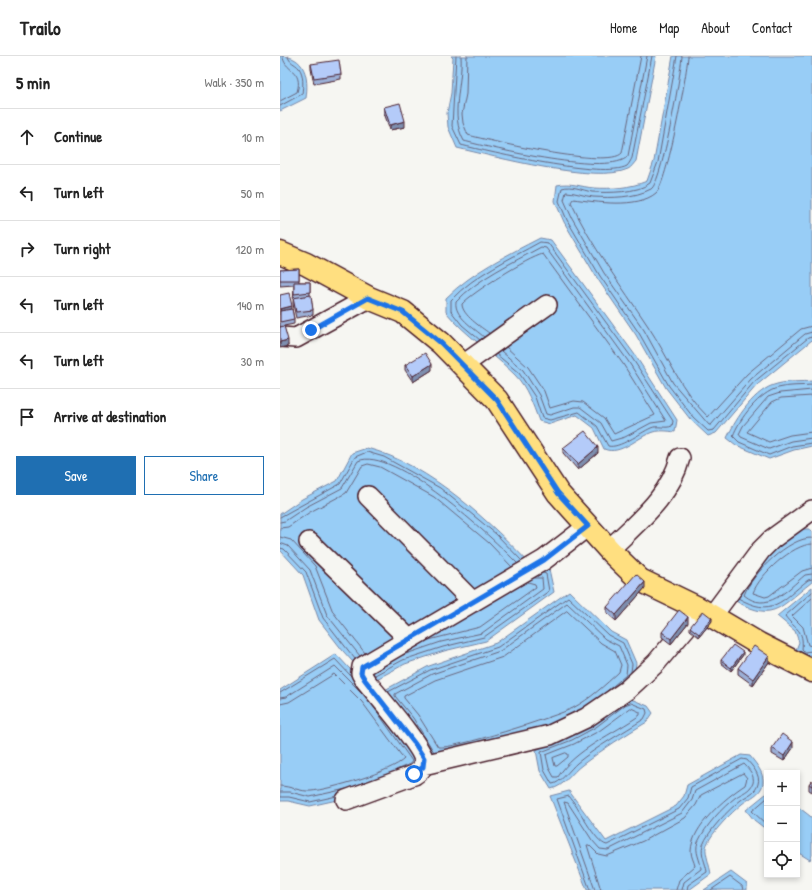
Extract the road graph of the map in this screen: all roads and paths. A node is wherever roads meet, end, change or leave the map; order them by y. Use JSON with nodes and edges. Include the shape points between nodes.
{"nodes":[{"id":1,"x":280,"y":253,"type":"edge"},
{"id":2,"x":368,"y":298,"type":"junction"},
{"id":3,"x":547,"y":305,"type":"dead end"},
{"id":4,"x":280,"y":337,"type":"edge"},
{"id":5,"x":463,"y":365,"type":"junction"},
{"id":6,"x":680,"y":458,"type":"dead end"},
{"id":7,"x":368,"y":496,"type":"dead end"},
{"id":8,"x":812,"y":510,"type":"edge"},
{"id":9,"x":588,"y":526,"type":"junction"},
{"id":10,"x":309,"y":542,"type":"dead end"},
{"id":11,"x":609,"y":550,"type":"junction"},
{"id":12,"x":473,"y":602,"type":"junction"},
{"id":13,"x":707,"y":613,"type":"junction"},
{"id":14,"x":409,"y":639,"type":"junction"},
{"id":15,"x":812,"y":671,"type":"edge"},
{"id":16,"x":423,"y":765,"type":"junction"},
{"id":17,"x":346,"y":800,"type":"dead end"}],
"edges":[{"from":1,"to":2,"type":"main road","via":[[306,264]]},
{"from":2,"to":4,"type":"street","via":[[296,338]]},
{"from":2,"to":5,"type":"main road","via":[[403,312]]},
{"from":3,"to":5,"type":"street"},
{"from":5,"to":9,"type":"main road","via":[[497,400],[558,493]]},
{"from":6,"to":11,"type":"street","via":[[668,488]]},
{"from":7,"to":12,"type":"street"},
{"from":8,"to":13,"type":"street","via":[[772,539]]},
{"from":9,"to":11,"type":"main road"},
{"from":9,"to":12,"type":"street","via":[[544,560]]},
{"from":10,"to":14,"type":"street"},
{"from":11,"to":13,"type":"main road","via":[[640,580]]},
{"from":12,"to":14,"type":"street"},
{"from":13,"to":15,"type":"main road"},
{"from":13,"to":16,"type":"street","via":[[627,690],[586,718],[550,735]]},
{"from":14,"to":16,"type":"street","via":[[366,664],[362,667],[361,673],[415,744],[424,758]]},
{"from":16,"to":17,"type":"street","via":[[421,770],[414,774]]}]}
